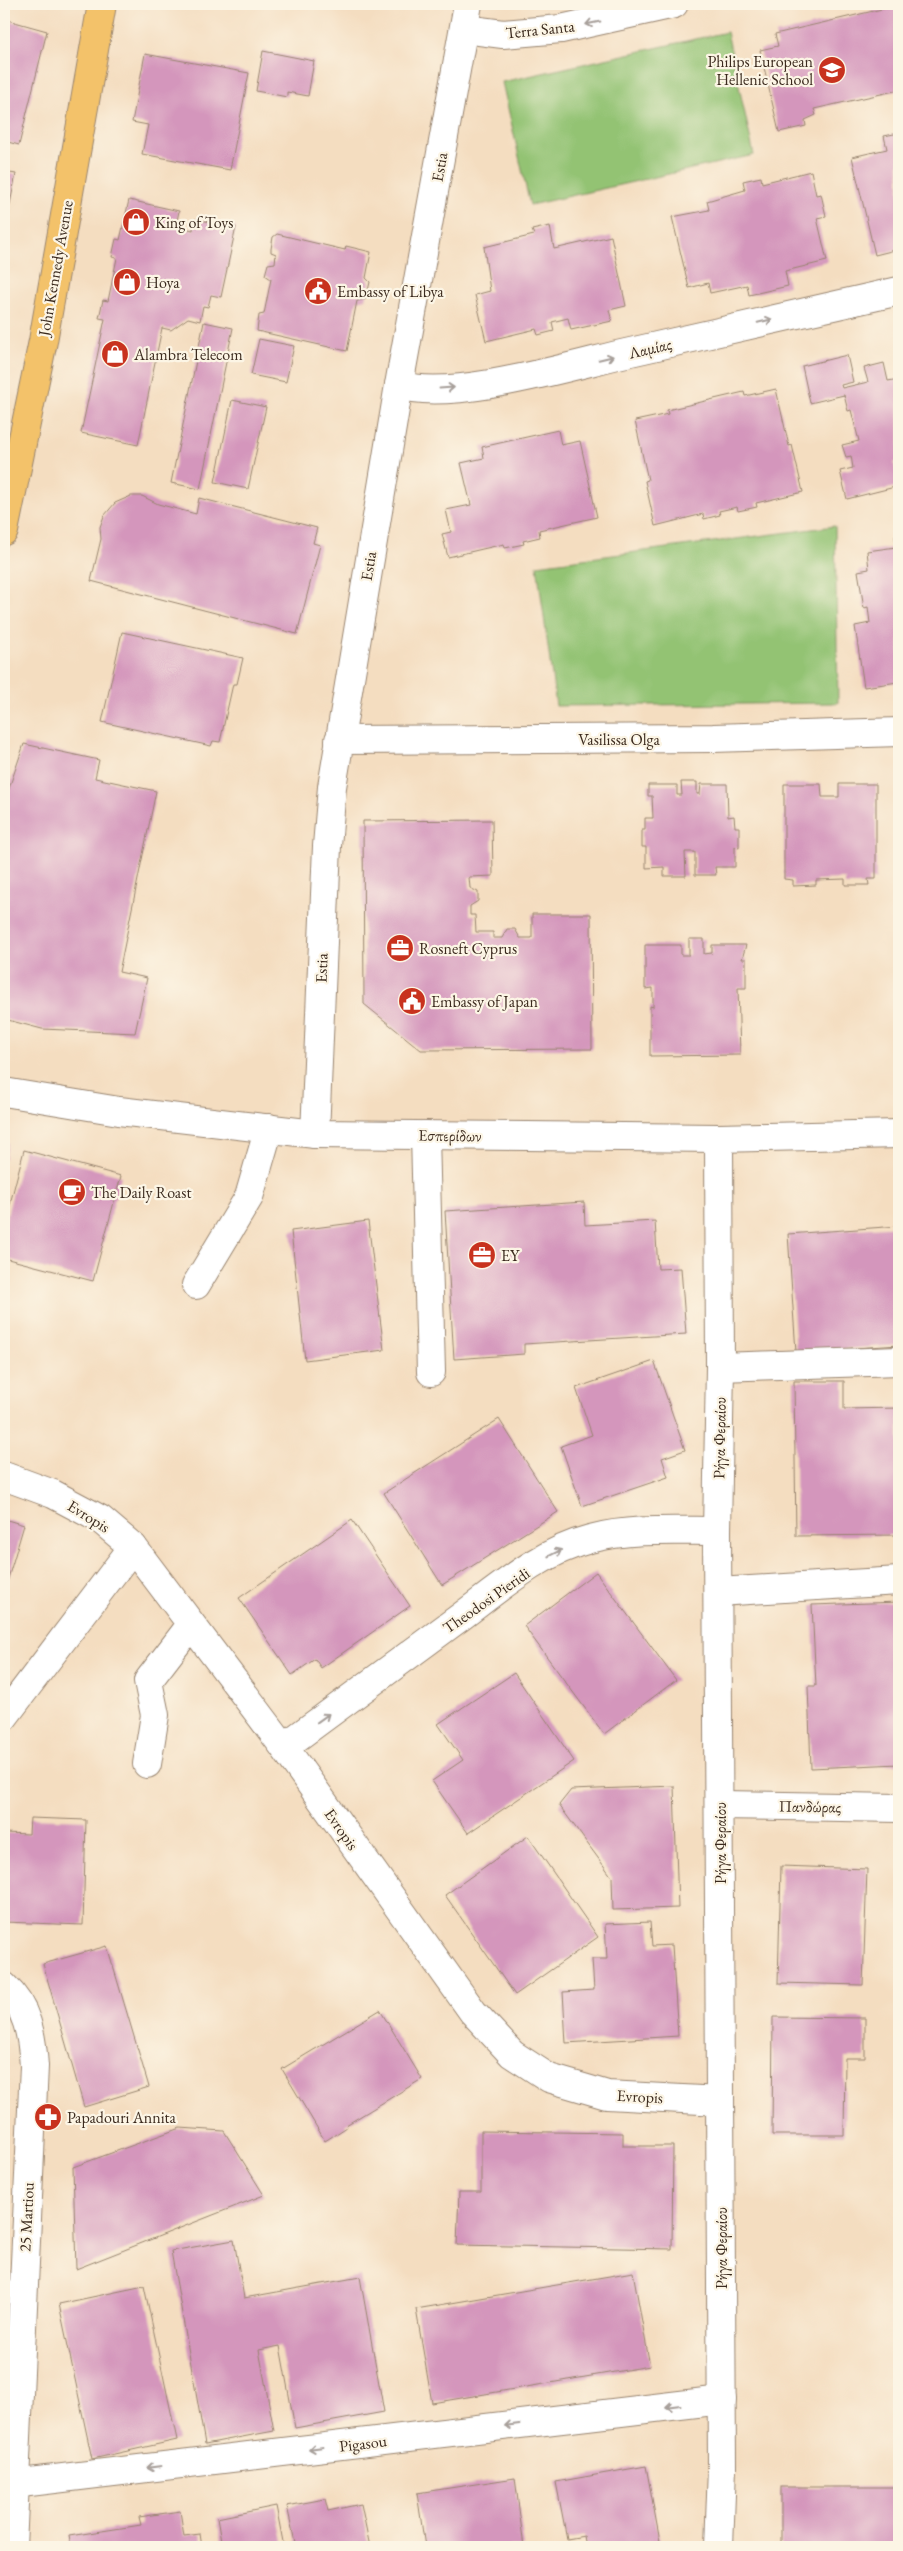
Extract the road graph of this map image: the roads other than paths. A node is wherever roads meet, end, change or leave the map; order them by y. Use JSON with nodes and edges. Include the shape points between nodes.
{"nodes":[{"id":1,"x":102,"y":4,"type":"edge"},
{"id":2,"x":674,"y":4,"type":"edge"},
{"id":3,"x":466,"y":16,"type":"edge"},
{"id":4,"x":899,"y":291,"type":"edge"},
{"id":5,"x":399,"y":385,"type":"junction"},
{"id":6,"x":4,"y":531,"type":"edge"},
{"id":7,"x":899,"y":732,"type":"edge"},
{"id":8,"x":339,"y":740,"type":"junction"},
{"id":9,"x":4,"y":1092,"type":"edge"},
{"id":10,"x":269,"y":1128,"type":"junction"},
{"id":11,"x":315,"y":1134,"type":"junction"},
{"id":12,"x":899,"y":1134,"type":"edge"},
{"id":13,"x":425,"y":1135,"type":"junction"},
{"id":14,"x":719,"y":1138,"type":"junction"},
{"id":15,"x":196,"y":1285,"type":"dead end"},
{"id":16,"x":899,"y":1361,"type":"edge"},
{"id":17,"x":720,"y":1367,"type":"junction"},
{"id":18,"x":431,"y":1372,"type":"dead end"},
{"id":19,"x":4,"y":1476,"type":"edge"},
{"id":20,"x":717,"y":1531,"type":"junction"},
{"id":21,"x":133,"y":1547,"type":"junction"},
{"id":22,"x":899,"y":1582,"type":"edge"},
{"id":23,"x":718,"y":1592,"type":"junction"},
{"id":24,"x":192,"y":1624,"type":"junction"},
{"id":25,"x":4,"y":1717,"type":"edge"},
{"id":26,"x":284,"y":1747,"type":"junction"},
{"id":27,"x":147,"y":1764,"type":"dead end"},
{"id":28,"x":720,"y":1805,"type":"junction"},
{"id":29,"x":899,"y":1808,"type":"edge"},
{"id":30,"x":4,"y":1986,"type":"edge"},
{"id":31,"x":720,"y":2101,"type":"junction"},
{"id":32,"x":722,"y":2400,"type":"junction"},
{"id":33,"x":8,"y":2485,"type":"edge"},
{"id":34,"x":12,"y":2547,"type":"edge"},
{"id":35,"x":720,"y":2547,"type":"edge"}],
"edges":[{"from":1,"to":6,"type":"main road","name":"John Kennedy Avenue","via":[[43,341]]},
{"from":2,"to":3,"type":"street","name":"Terra Santa","one_way":true,"via":[[560,29],[503,34]]},
{"from":3,"to":5,"type":"street","name":"Estia"},
{"from":5,"to":4,"type":"street","name":"Λαμίας","one_way":true,"via":[[411,389],[432,389],[505,381]]},
{"from":5,"to":8,"type":"street","name":"Estia"},
{"from":7,"to":8,"type":"street","name":"Vasilissa Olga","via":[[713,738]]},
{"from":8,"to":11,"type":"street","name":"Estia","via":[[327,846]]},
{"from":9,"to":10,"type":"street","name":"Εσπερίδων","via":[[118,1111]]},
{"from":10,"to":11,"type":"street","name":"Εσπερίδων"},
{"from":10,"to":15,"type":"street","via":[[249,1197]]},
{"from":11,"to":13,"type":"street","name":"Εσπερίδων"},
{"from":12,"to":14,"type":"street","name":"Εσπερίδων"},
{"from":13,"to":14,"type":"street","name":"Εσπερίδων"},
{"from":13,"to":18,"type":"street"},
{"from":14,"to":17,"type":"street","name":"Ρήγα Φεραίου"},
{"from":16,"to":17,"type":"street"},
{"from":17,"to":20,"type":"street","name":"Ρήγα Φεραίου"},
{"from":19,"to":21,"type":"street","name":"Evropis","via":[[53,1494],[100,1519]]},
{"from":20,"to":23,"type":"street","name":"Ρήγα Φεραίου"},
{"from":26,"to":20,"type":"street","name":"Theodosi Pieridi","one_way":true,"via":[[511,1580],[555,1552],[613,1533]]},
{"from":21,"to":24,"type":"street","name":"Evropis"},
{"from":21,"to":25,"type":"street"},
{"from":22,"to":23,"type":"street"},
{"from":23,"to":28,"type":"street","name":"Ρήγα Φεραίου"},
{"from":24,"to":26,"type":"street","name":"Evropis"},
{"from":24,"to":27,"type":"street","via":[[148,1681],[156,1715]]},
{"from":26,"to":31,"type":"street","name":"Evropis","via":[[472,2012],[512,2054],[549,2078],[607,2094]]},
{"from":28,"to":29,"type":"street","name":"Πανδώρας"},
{"from":28,"to":31,"type":"street","name":"Ρήγα Φεραίου"},
{"from":30,"to":33,"type":"street","name":"25 Martiou","via":[[16,1997],[25,2014],[32,2039],[34,2066]]},
{"from":31,"to":32,"type":"street","name":"Ρήγα Φεραίου"},
{"from":32,"to":33,"type":"street","name":"Pigasou","one_way":true},
{"from":32,"to":35,"type":"street","name":"Ρήγα Φεραίου"},
{"from":33,"to":34,"type":"street","name":"25 Martiou"}]}
